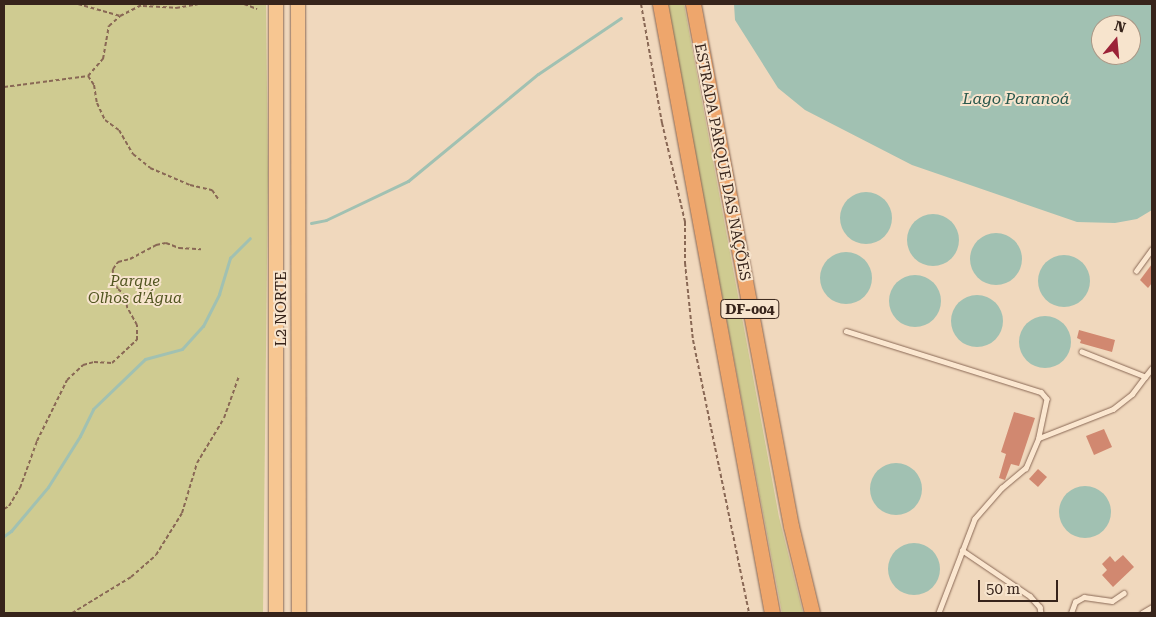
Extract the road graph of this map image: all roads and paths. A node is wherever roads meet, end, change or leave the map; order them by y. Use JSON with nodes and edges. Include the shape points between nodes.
{"nodes":[{"id":1,"x":78,"y":4,"type":"edge"},
{"id":2,"x":198,"y":4,"type":"edge"},
{"id":3,"x":244,"y":4,"type":"edge"},
{"id":4,"x":276,"y":4,"type":"edge"},
{"id":5,"x":298,"y":4,"type":"edge"},
{"id":6,"x":641,"y":4,"type":"edge"},
{"id":7,"x":660,"y":4,"type":"edge"},
{"id":8,"x":692,"y":4,"type":"edge"},
{"id":9,"x":143,"y":5,"type":"edge"},
{"id":10,"x":257,"y":9,"type":"dead end"},
{"id":11,"x":120,"y":16,"type":"junction"},
{"id":12,"x":88,"y":76,"type":"junction"},
{"id":13,"x":4,"y":87,"type":"edge"},
{"id":14,"x":219,"y":200,"type":"dead end"},
{"id":15,"x":201,"y":249,"type":"dead end"},
{"id":16,"x":1152,"y":249,"type":"edge"},
{"id":17,"x":1136,"y":271,"type":"dead end"},
{"id":18,"x":846,"y":331,"type":"dead end"},
{"id":19,"x":1082,"y":352,"type":"dead end"},
{"id":20,"x":1152,"y":368,"type":"edge"},
{"id":21,"x":239,"y":376,"type":"dead end"},
{"id":22,"x":1145,"y":377,"type":"junction"},
{"id":23,"x":1039,"y":438,"type":"junction"},
{"id":24,"x":4,"y":509,"type":"edge"},
{"id":25,"x":962,"y":550,"type":"junction"},
{"id":26,"x":1124,"y":593,"type":"dead end"},
{"id":27,"x":1152,"y":608,"type":"edge"},
{"id":28,"x":72,"y":613,"type":"edge"},
{"id":29,"x":276,"y":613,"type":"edge"},
{"id":30,"x":299,"y":613,"type":"edge"},
{"id":31,"x":749,"y":613,"type":"edge"},
{"id":32,"x":772,"y":613,"type":"edge"},
{"id":33,"x":812,"y":613,"type":"edge"},
{"id":34,"x":939,"y":613,"type":"edge"},
{"id":35,"x":1041,"y":613,"type":"edge"},
{"id":36,"x":1072,"y":613,"type":"edge"},
{"id":37,"x":1142,"y":613,"type":"edge"}],
"edges":[{"from":1,"to":11,"type":"path"},
{"from":2,"to":9,"type":"path","via":[[176,8]]},
{"from":3,"to":10,"type":"path"},
{"from":4,"to":29,"type":"main road","name":"L2 NORTE"},
{"from":5,"to":30,"type":"main road","name":"L2 NORTE"},
{"from":6,"to":31,"type":"path","via":[[662,123],[685,222],[685,263],[693,340]]},
{"from":7,"to":32,"type":"highway","name":"ESTRADA PARQUE DAS NAÇÕES","number":"DF-004"},
{"from":8,"to":33,"type":"highway","name":"ESTRADA PARQUE DAS NAÇÕES","number":"DF-004","via":[[792,526]]},
{"from":9,"to":11,"type":"path"},
{"from":11,"to":12,"type":"path","via":[[109,26],[103,59]]},
{"from":12,"to":13,"type":"path"},
{"from":12,"to":14,"type":"path","via":[[105,120],[119,130],[133,154],[150,168],[190,186],[212,190]]},
{"from":15,"to":24,"type":"path","via":[[179,248],[166,243],[118,262],[112,279],[126,296],[127,307],[137,325],[137,340],[112,363],[83,365],[67,380],[37,441],[20,488]]},
{"from":16,"to":17,"type":"lane"},
{"from":18,"to":23,"type":"lane","via":[[1041,392],[1048,404]]},
{"from":19,"to":22,"type":"lane"},
{"from":20,"to":22,"type":"lane"},
{"from":21,"to":28,"type":"path","via":[[224,418],[198,463],[182,513],[156,555],[131,577]]},
{"from":22,"to":23,"type":"lane","via":[[1132,394],[1113,409]]},
{"from":23,"to":25,"type":"lane","via":[[1026,468],[975,519]]},
{"from":25,"to":34,"type":"lane"},
{"from":25,"to":35,"type":"lane","via":[[1030,596]]},
{"from":26,"to":36,"type":"lane","via":[[1112,601],[1092,597],[1079,599]]},
{"from":27,"to":37,"type":"lane"}]}
